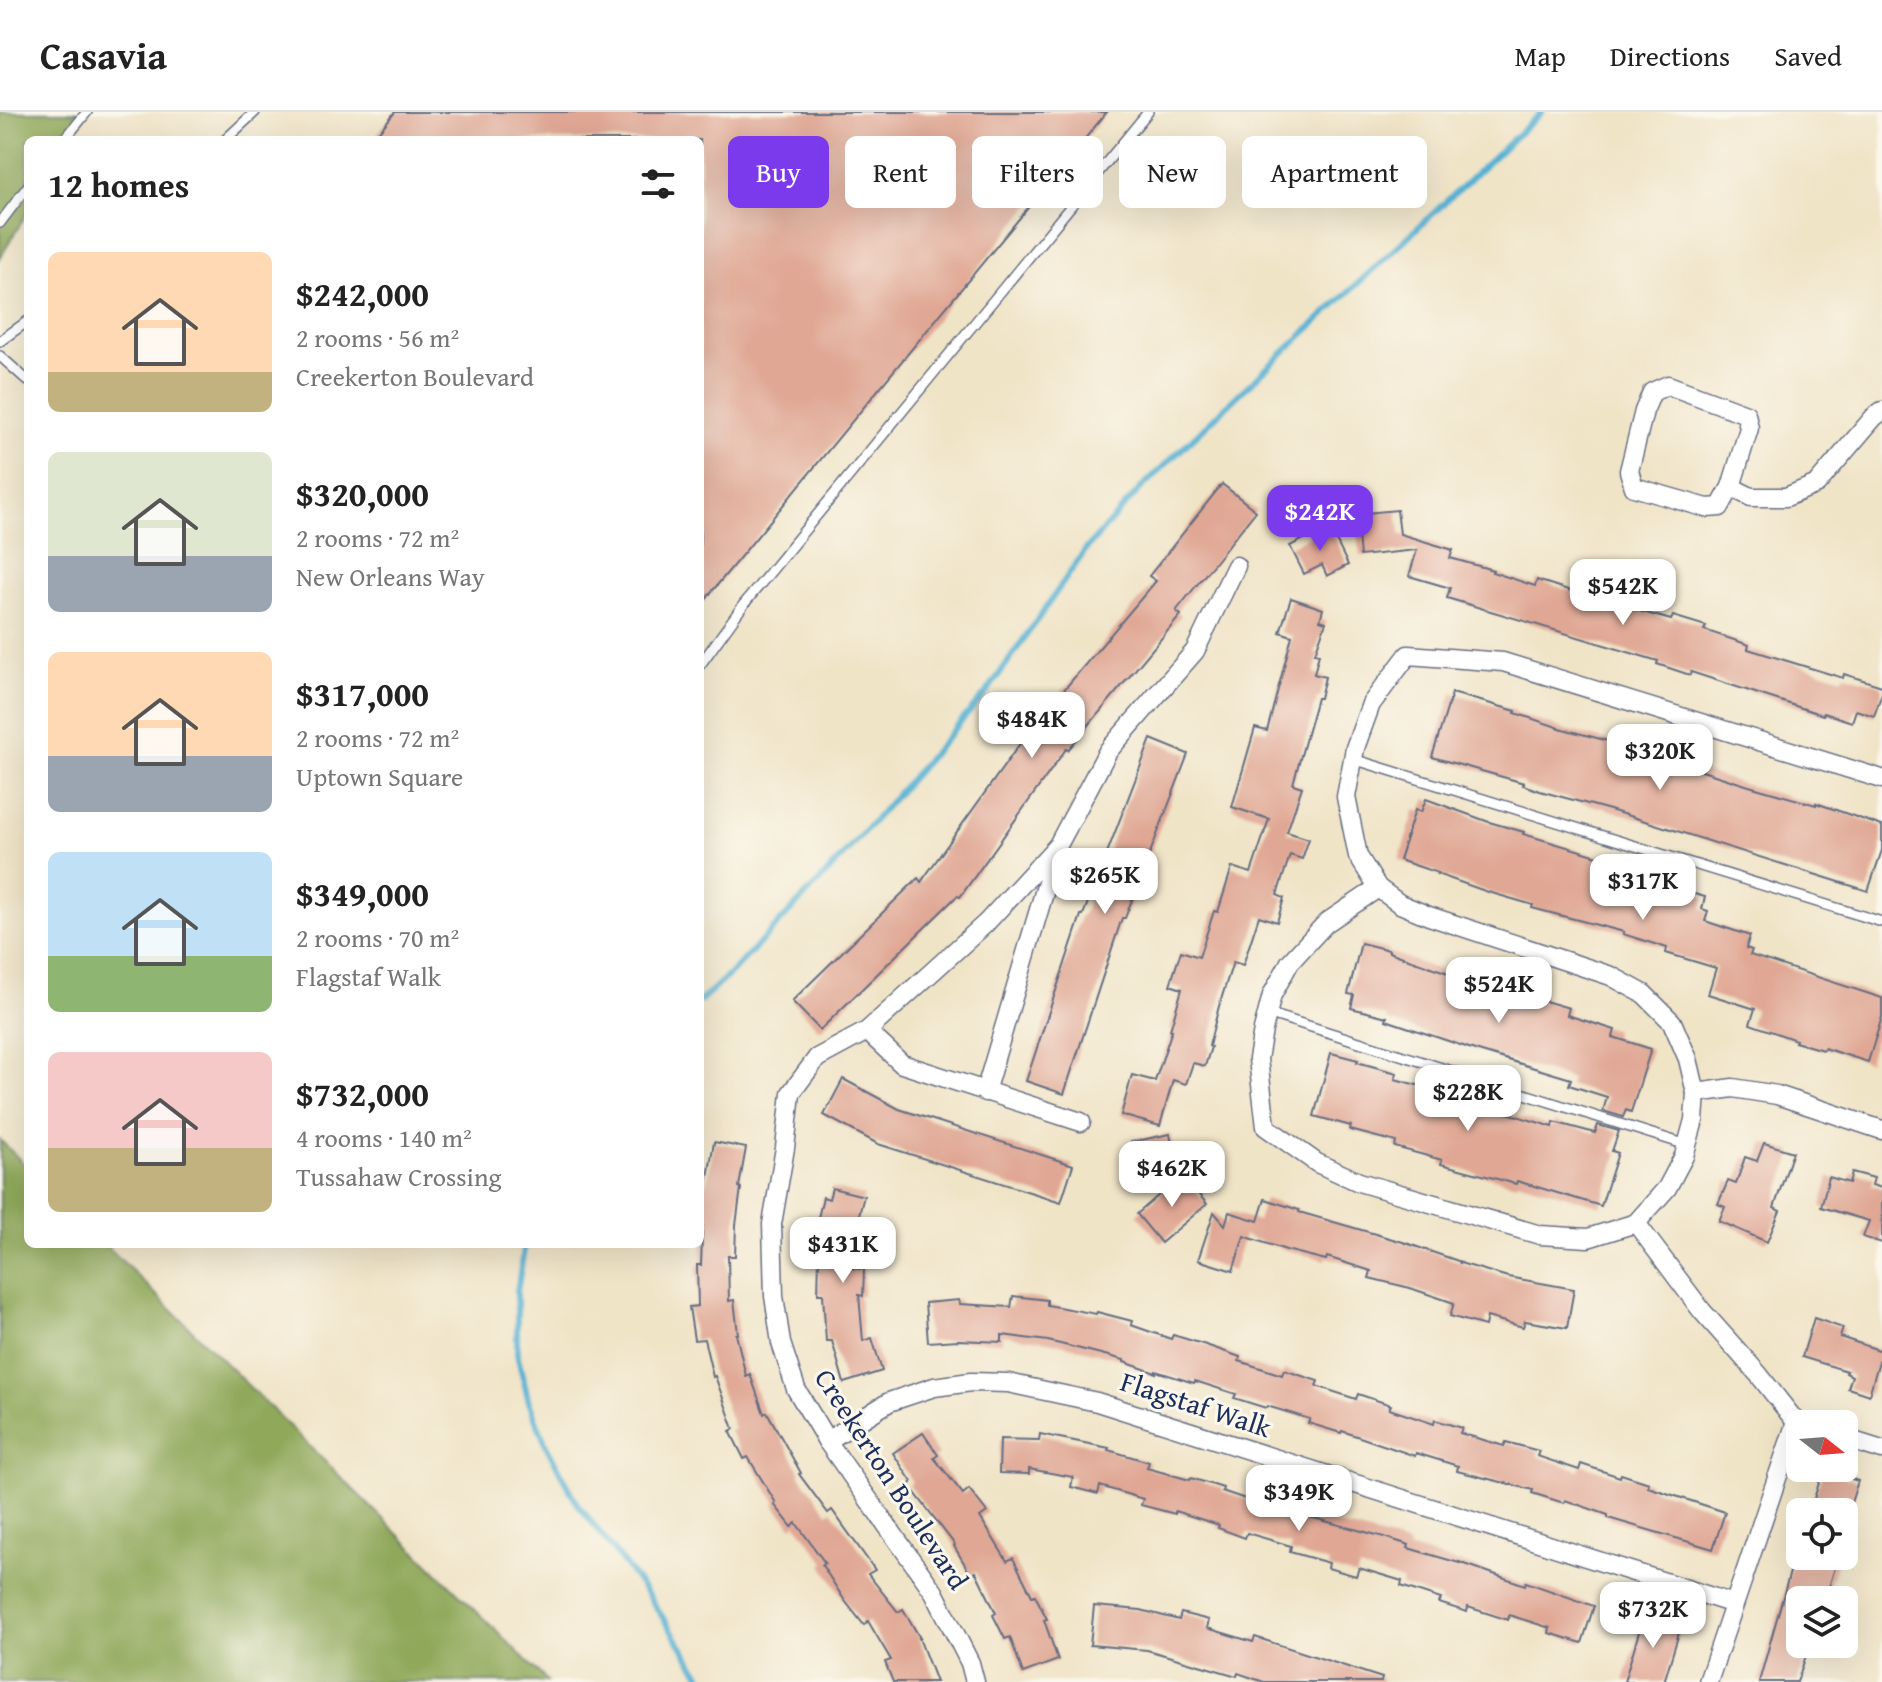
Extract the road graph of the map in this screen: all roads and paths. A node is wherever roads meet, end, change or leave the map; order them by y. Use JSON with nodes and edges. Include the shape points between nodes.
{"nodes":[{"id":1,"x":87,"y":112,"type":"edge"},
{"id":2,"x":255,"y":112,"type":"edge"},
{"id":3,"x":1148,"y":112,"type":"edge"},
{"id":4,"x":67,"y":136,"type":"edge"},
{"id":5,"x":229,"y":136,"type":"edge"},
{"id":6,"x":24,"y":191,"type":"edge"},
{"id":7,"x":0,"y":223,"type":"edge"},
{"id":8,"x":24,"y":324,"type":"edge"},
{"id":9,"x":0,"y":341,"type":"edge"},
{"id":10,"x":0,"y":356,"type":"edge"},
{"id":11,"x":24,"y":377,"type":"edge"},
{"id":12,"x":1882,"y":411,"type":"edge"},
{"id":13,"x":1731,"y":487,"type":"junction"},
{"id":14,"x":1236,"y":566,"type":"dead end"},
{"id":15,"x":704,"y":659,"type":"edge"},
{"id":16,"x":1353,"y":759,"type":"junction"},
{"id":17,"x":1882,"y":779,"type":"edge"},
{"id":18,"x":1058,"y":845,"type":"junction"},
{"id":19,"x":1378,"y":888,"type":"junction"},
{"id":20,"x":1882,"y":922,"type":"edge"},
{"id":21,"x":1267,"y":1013,"type":"junction"},
{"id":22,"x":867,"y":1031,"type":"junction"},
{"id":23,"x":985,"y":1092,"type":"junction"},
{"id":24,"x":1696,"y":1093,"type":"junction"},
{"id":25,"x":1081,"y":1122,"type":"dead end"},
{"id":26,"x":1882,"y":1130,"type":"edge"},
{"id":27,"x":1687,"y":1145,"type":"junction"},
{"id":28,"x":1636,"y":1223,"type":"junction"},
{"id":29,"x":1789,"y":1410,"type":"edge"},
{"id":30,"x":827,"y":1441,"type":"junction"},
{"id":31,"x":1858,"y":1442,"type":"edge"},
{"id":32,"x":1882,"y":1450,"type":"edge"},
{"id":33,"x":1786,"y":1461,"type":"edge"},
{"id":34,"x":1734,"y":1604,"type":"junction"},
{"id":35,"x":975,"y":1682,"type":"edge"},
{"id":36,"x":1708,"y":1682,"type":"edge"}],
"edges":[{"from":1,"to":4,"type":"lane"},
{"from":2,"to":5,"type":"lane"},
{"from":3,"to":15,"type":"lane"},
{"from":6,"to":7,"type":"lane"},
{"from":8,"to":9,"type":"lane"},
{"from":10,"to":11,"type":"lane"},
{"from":12,"to":13,"type":"street","via":[[1817,484],[1786,497],[1751,497]]},
{"from":13,"to":13,"type":"street","via":[[1720,507],[1707,508],[1634,487],[1629,471],[1652,392],[1668,385],[1746,414],[1749,428]]},
{"from":14,"to":18,"type":"street","name":"Creekerton Boulevard","via":[[1195,651],[1108,751]]},
{"from":16,"to":17,"type":"street","via":[[1371,704],[1408,655],[1503,662]]},
{"from":16,"to":19,"type":"street","via":[[1346,797],[1352,830],[1358,856]]},
{"from":16,"to":20,"type":"lane"},
{"from":18,"to":22,"type":"street","name":"Creekerton Boulevard","via":[[986,923]]},
{"from":18,"to":23,"type":"street"},
{"from":19,"to":21,"type":"street","via":[[1326,923],[1290,962]]},
{"from":19,"to":24,"type":"street","via":[[1429,916],[1611,976],[1644,994],[1672,1022]]},
{"from":21,"to":27,"type":"lane"},
{"from":21,"to":28,"type":"street","via":[[1258,1059],[1266,1127],[1317,1163],[1359,1182],[1540,1235],[1588,1238]]},
{"from":22,"to":23,"type":"street","via":[[902,1064]]},
{"from":22,"to":30,"type":"street","name":"Creekerton Boulevard","via":[[817,1058],[791,1093],[772,1224],[781,1343],[796,1389]]},
{"from":23,"to":25,"type":"street"},
{"from":24,"to":26,"type":"street","via":[[1733,1088],[1777,1095]]},
{"from":24,"to":27,"type":"street"},
{"from":27,"to":28,"type":"street","via":[[1667,1188]]},
{"from":28,"to":29,"type":"street","via":[[1702,1311]]},
{"from":30,"to":34,"type":"street","name":"Flagstaf Walk","via":[[889,1402],[934,1387],[1008,1383],[1097,1402]]},
{"from":30,"to":35,"type":"street","name":"Creekerton Boulevard","via":[[934,1592]]},
{"from":31,"to":32,"type":"street"},
{"from":33,"to":34,"type":"street"},
{"from":34,"to":36,"type":"street"}]}
